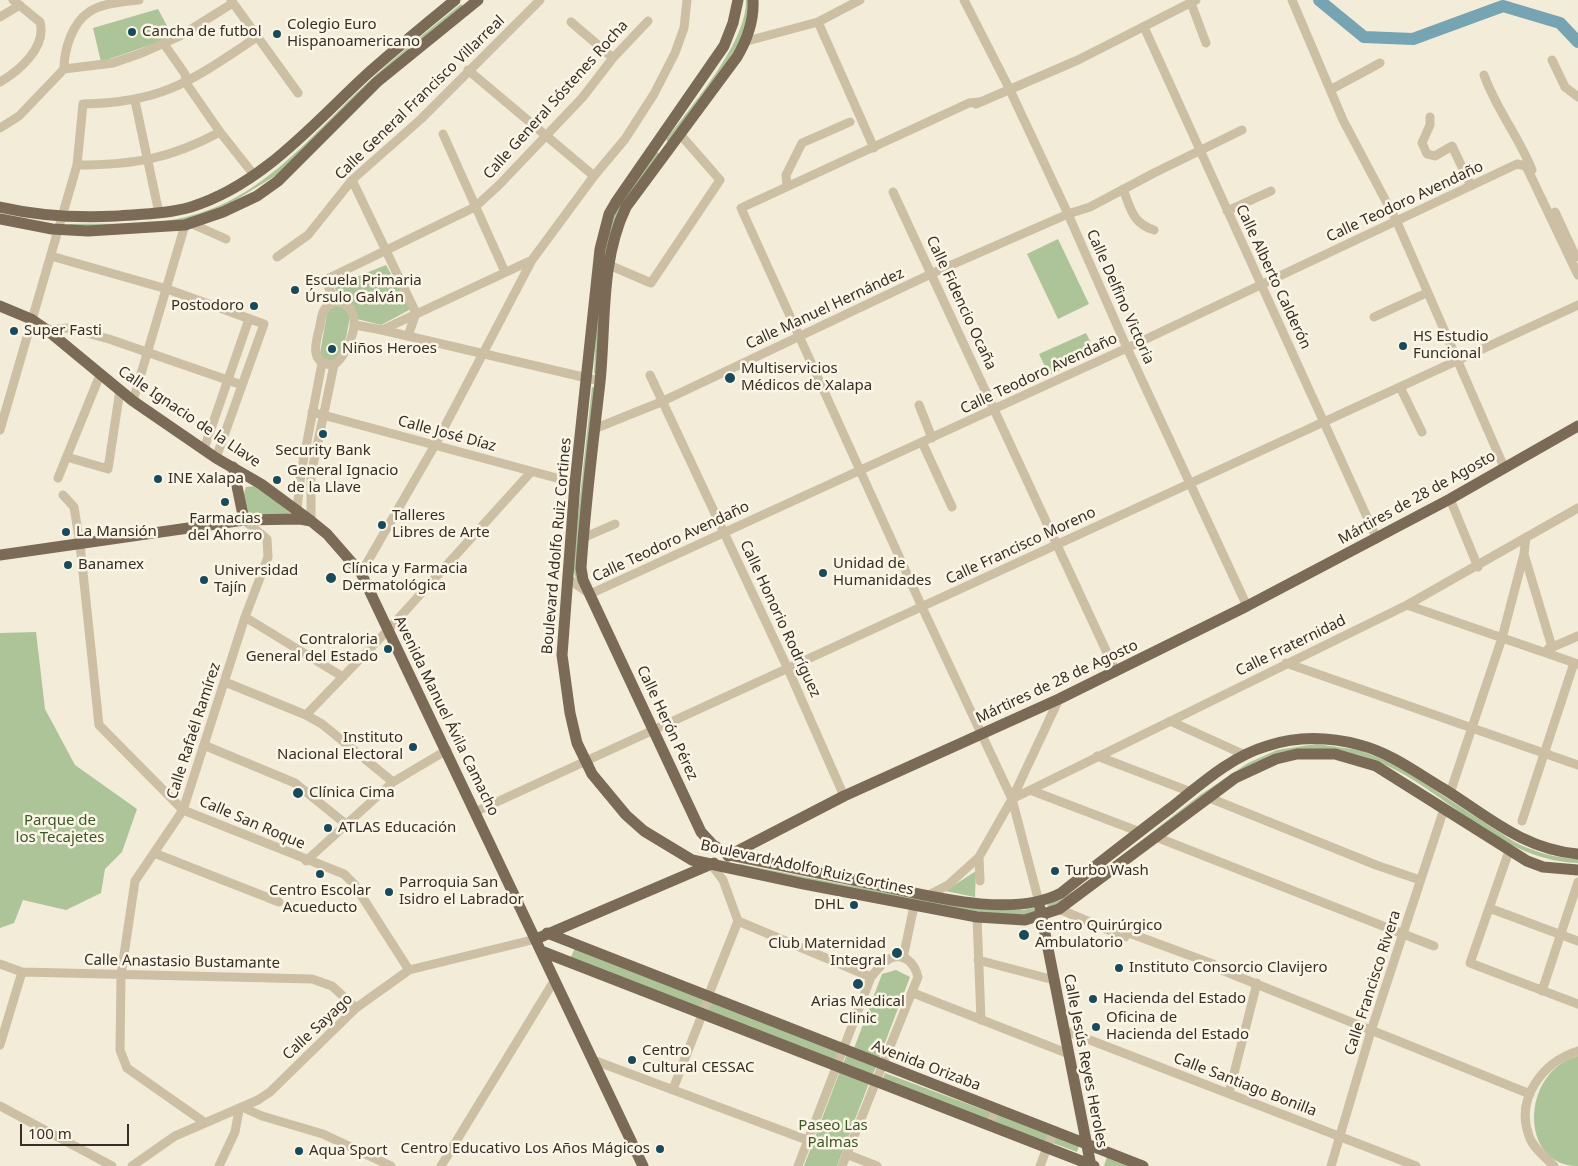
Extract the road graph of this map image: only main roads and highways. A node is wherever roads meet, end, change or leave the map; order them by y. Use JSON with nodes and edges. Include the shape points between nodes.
{"nodes":[{"id":1,"x":455,"y":0,"type":"edge"},
{"id":2,"x":738,"y":0,"type":"edge"},
{"id":3,"x":752,"y":0,"type":"edge"},
{"id":4,"x":474,"y":1,"type":"edge"},
{"id":5,"x":658,"y":140,"type":"junction"},
{"id":6,"x":668,"y":148,"type":"junction"},
{"id":7,"x":0,"y":207,"type":"edge"},
{"id":8,"x":0,"y":219,"type":"edge"},
{"id":9,"x":0,"y":306,"type":"edge"},
{"id":10,"x":1578,"y":426,"type":"edge"},
{"id":11,"x":233,"y":467,"type":"junction"},
{"id":12,"x":260,"y":484,"type":"junction"},
{"id":13,"x":238,"y":494,"type":"junction"},
{"id":14,"x":244,"y":520,"type":"junction"},
{"id":15,"x":311,"y":521,"type":"junction"},
{"id":16,"x":0,"y":554,"type":"edge"},
{"id":17,"x":590,"y":594,"type":"joint"},
{"id":18,"x":1578,"y":854,"type":"edge"},
{"id":19,"x":730,"y":855,"type":"junction"},
{"id":20,"x":711,"y":864,"type":"junction"},
{"id":21,"x":1578,"y":870,"type":"edge"},
{"id":22,"x":1039,"y":902,"type":"junction"},
{"id":23,"x":1042,"y":916,"type":"junction"},
{"id":24,"x":531,"y":928,"type":"junction"},
{"id":25,"x":549,"y":934,"type":"junction"},
{"id":26,"x":536,"y":940,"type":"junction"},
{"id":27,"x":575,"y":944,"type":"junction"},
{"id":28,"x":541,"y":951,"type":"junction"},
{"id":29,"x":566,"y":960,"type":"junction"},
{"id":30,"x":1086,"y":1144,"type":"junction"},
{"id":31,"x":643,"y":1166,"type":"edge"},
{"id":32,"x":1092,"y":1166,"type":"edge"},
{"id":33,"x":1143,"y":1166,"type":"edge"}],
"edges":[{"from":1,"to":7,"type":"main road","via":[[367,74],[294,144],[228,191],[192,206],[159,213],[62,217]]},
{"from":2,"to":5,"type":"main road","name":"Boulevard Adolfo Ruiz Cortines","via":[[724,46]]},
{"from":3,"to":6,"type":"main road","name":"Boulevard Adolfo Ruiz Cortines","via":[[754,11],[738,57]]},
{"from":4,"to":8,"type":"main road","via":[[376,82],[278,181],[257,196],[223,212],[187,224],[88,231]]},
{"from":5,"to":6,"type":"main road"},
{"from":5,"to":20,"type":"main road","name":"Boulevard Adolfo Ruiz Cortines","via":[[616,202],[600,249],[567,578],[562,655],[564,686],[585,763],[608,795],[644,830],[692,860]]},
{"from":6,"to":17,"type":"main road","name":"Boulevard Adolfo Ruiz Cortines","via":[[626,207],[614,235],[608,265],[581,568]]},
{"from":9,"to":11,"type":"main road","name":"Calle Ignacio de la Llave","via":[[31,319],[133,401]]},
{"from":10,"to":19,"type":"main road","name":"Mártires de 28 de Agosto","via":[[1377,539],[1247,606],[1059,699],[844,796]]},
{"from":11,"to":12,"type":"main road","name":"Calle Ignacio de la Llave"},
{"from":11,"to":13,"type":"main road"},
{"from":12,"to":13,"type":"main road","via":[[247,484]]},
{"from":12,"to":15,"type":"main road","name":"Calle Ignacio de la Llave"},
{"from":13,"to":14,"type":"main road"},
{"from":14,"to":15,"type":"main road"},
{"from":14,"to":16,"type":"main road"},
{"from":15,"to":24,"type":"main road","name":"Avenida Manuel Ávila Camacho","via":[[328,534],[360,573]]},
{"from":17,"to":19,"type":"main road","name":"Calle Herón Pérez","via":[[701,832],[713,845]]},
{"from":18,"to":22,"type":"main road","name":"Boulevard Adolfo Ruiz Cortines","via":[[1534,845],[1518,837],[1380,752],[1336,740],[1290,740],[1245,755],[1190,792],[1062,893]]},
{"from":19,"to":20,"type":"main road","name":"Mártires de 28 de Agosto"},
{"from":19,"to":22,"type":"main road","name":"Boulevard Adolfo Ruiz Cortines","via":[[929,895],[1006,904]]},
{"from":20,"to":23,"type":"main road","name":"Boulevard Adolfo Ruiz Cortines","via":[[977,917],[1025,920]]},
{"from":20,"to":25,"type":"main road","name":"Mártires de 28 de Agosto"},
{"from":21,"to":23,"type":"main road","name":"Boulevard Adolfo Ruiz Cortines","via":[[1527,862],[1376,766],[1316,752],[1270,762],[1235,778],[1059,909]]},
{"from":22,"to":23,"type":"main road","name":"Calle Jesús Reyes Heroles"},
{"from":23,"to":30,"type":"main road","name":"Calle Jesús Reyes Heroles"},
{"from":24,"to":25,"type":"main road","name":"Avenida Orizaba"},
{"from":24,"to":26,"type":"main road","name":"Avenida Manuel Ávila Camacho"},
{"from":25,"to":26,"type":"main road","name":"Mártires de 28 de Agosto"},
{"from":25,"to":27,"type":"main road","name":"Avenida Orizaba"},
{"from":26,"to":28,"type":"main road","name":"Avenida Manuel Ávila Camacho"},
{"from":27,"to":29,"type":"main road","via":[[566,950]]},
{"from":27,"to":30,"type":"main road","name":"Avenida Orizaba","via":[[710,993],[843,1050]]},
{"from":28,"to":29,"type":"main road"},
{"from":28,"to":31,"type":"main road","name":"Avenida Manuel Ávila Camacho"},
{"from":29,"to":32,"type":"main road"},
{"from":30,"to":32,"type":"main road","name":"Calle Jesús Reyes Heroles"},
{"from":30,"to":33,"type":"main road","name":"Avenida Orizaba"}]}
